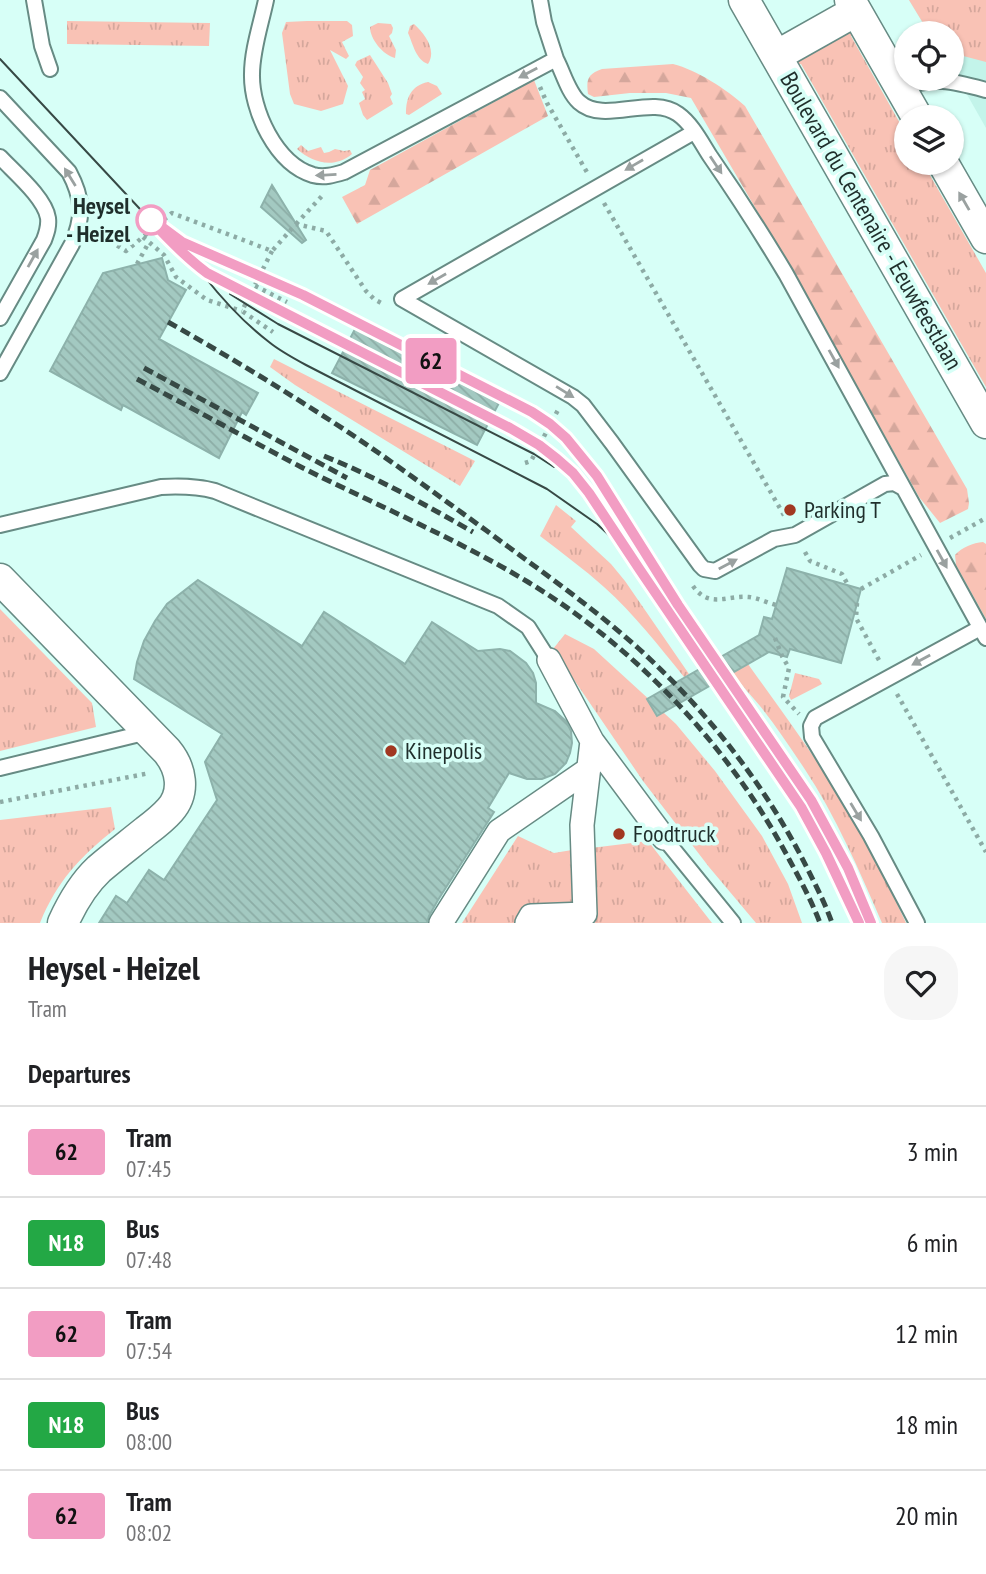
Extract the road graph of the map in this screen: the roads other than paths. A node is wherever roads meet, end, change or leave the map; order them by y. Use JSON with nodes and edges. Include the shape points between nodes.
{"nodes":[{"id":1,"x":34,"y":0,"type":"edge"},
{"id":2,"x":266,"y":0,"type":"edge"},
{"id":3,"x":540,"y":0,"type":"edge"},
{"id":4,"x":744,"y":0,"type":"edge"},
{"id":5,"x":853,"y":6,"type":"edge"},
{"id":6,"x":776,"y":56,"type":"junction"},
{"id":7,"x":556,"y":59,"type":"junction"},
{"id":8,"x":50,"y":69,"type":"dead end"},
{"id":9,"x":894,"y":78,"type":"edge"},
{"id":10,"x":964,"y":85,"type":"edge"},
{"id":11,"x":986,"y":90,"type":"edge"},
{"id":12,"x":0,"y":98,"type":"edge"},
{"id":13,"x":694,"y":132,"type":"junction"},
{"id":14,"x":0,"y":158,"type":"edge"},
{"id":15,"x":950,"y":175,"type":"edge"},
{"id":16,"x":986,"y":238,"type":"edge"},
{"id":17,"x":0,"y":318,"type":"edge"},
{"id":18,"x":0,"y":373,"type":"edge"},
{"id":19,"x":986,"y":423,"type":"edge"},
{"id":20,"x":903,"y":488,"type":"junction"},
{"id":21,"x":0,"y":525,"type":"edge"},
{"id":22,"x":0,"y":579,"type":"edge"},
{"id":23,"x":983,"y":633,"type":"edge"},
{"id":24,"x":549,"y":660,"type":"joint"},
{"id":25,"x":149,"y":732,"type":"junction"},
{"id":26,"x":592,"y":741,"type":"junction"},
{"id":27,"x":0,"y":768,"type":"edge"},
{"id":28,"x":589,"y":769,"type":"junction"},
{"id":29,"x":664,"y":838,"type":"joint"},
{"id":30,"x":63,"y":923,"type":"edge"},
{"id":31,"x":442,"y":923,"type":"edge"},
{"id":32,"x":527,"y":923,"type":"edge"},
{"id":33,"x":733,"y":923,"type":"edge"},
{"id":34,"x":917,"y":923,"type":"edge"}],
"edges":[{"from":1,"to":8,"type":"lane"},
{"from":7,"to":2,"type":"lane","one_way":true,"via":[[344,172],[315,176],[289,161],[256,110],[251,75]]},
{"from":3,"to":7,"type":"lane"},
{"from":4,"to":6,"type":"street","name":"Boulevard du Centenaire - Eeuwfeestlaan"},
{"from":5,"to":6,"type":"street","name":"Boulevard du Centenaire - Eeuwfeestlaan"},
{"from":5,"to":9,"type":"street","name":"Boulevard du Centenaire - Eeuwfeestlaan"},
{"from":6,"to":19,"type":"street","name":"Boulevard du Centenaire - Eeuwfeestlaan"},
{"from":7,"to":13,"type":"lane","via":[[584,105],[603,110],[665,107],[682,117]]},
{"from":10,"to":11,"type":"lane"},
{"from":18,"to":12,"type":"lane","one_way":true,"via":[[72,244],[81,216],[69,172]]},
{"from":13,"to":20,"type":"lane","one_way":true,"via":[[786,274]]},
{"from":13,"to":20,"type":"lane","one_way":true,"via":[[402,299],[583,405],[704,569],[715,571],[774,539],[795,535],[885,484]]},
{"from":17,"to":14,"type":"lane","one_way":true,"via":[[48,230],[45,208]]},
{"from":16,"to":15,"type":"street","one_way":true},
{"from":20,"to":23,"type":"lane","one_way":true},
{"from":21,"to":24,"type":"lane","via":[[161,488],[215,491],[498,606],[528,627]]},
{"from":22,"to":25,"type":"street"},
{"from":23,"to":34,"type":"lane","one_way":true,"via":[[888,678],[815,718],[811,726],[812,737]]},
{"from":24,"to":26,"type":"street"},
{"from":25,"to":27,"type":"lane"},
{"from":25,"to":30,"type":"street","via":[[177,765],[179,773],[169,781],[178,798],[169,812],[85,885]]},
{"from":26,"to":28,"type":"street"},
{"from":26,"to":29,"type":"street"},
{"from":28,"to":31,"type":"street","via":[[499,831]]},
{"from":28,"to":32,"type":"street","via":[[582,825],[585,914],[531,916]]},
{"from":29,"to":33,"type":"lane"}]}
